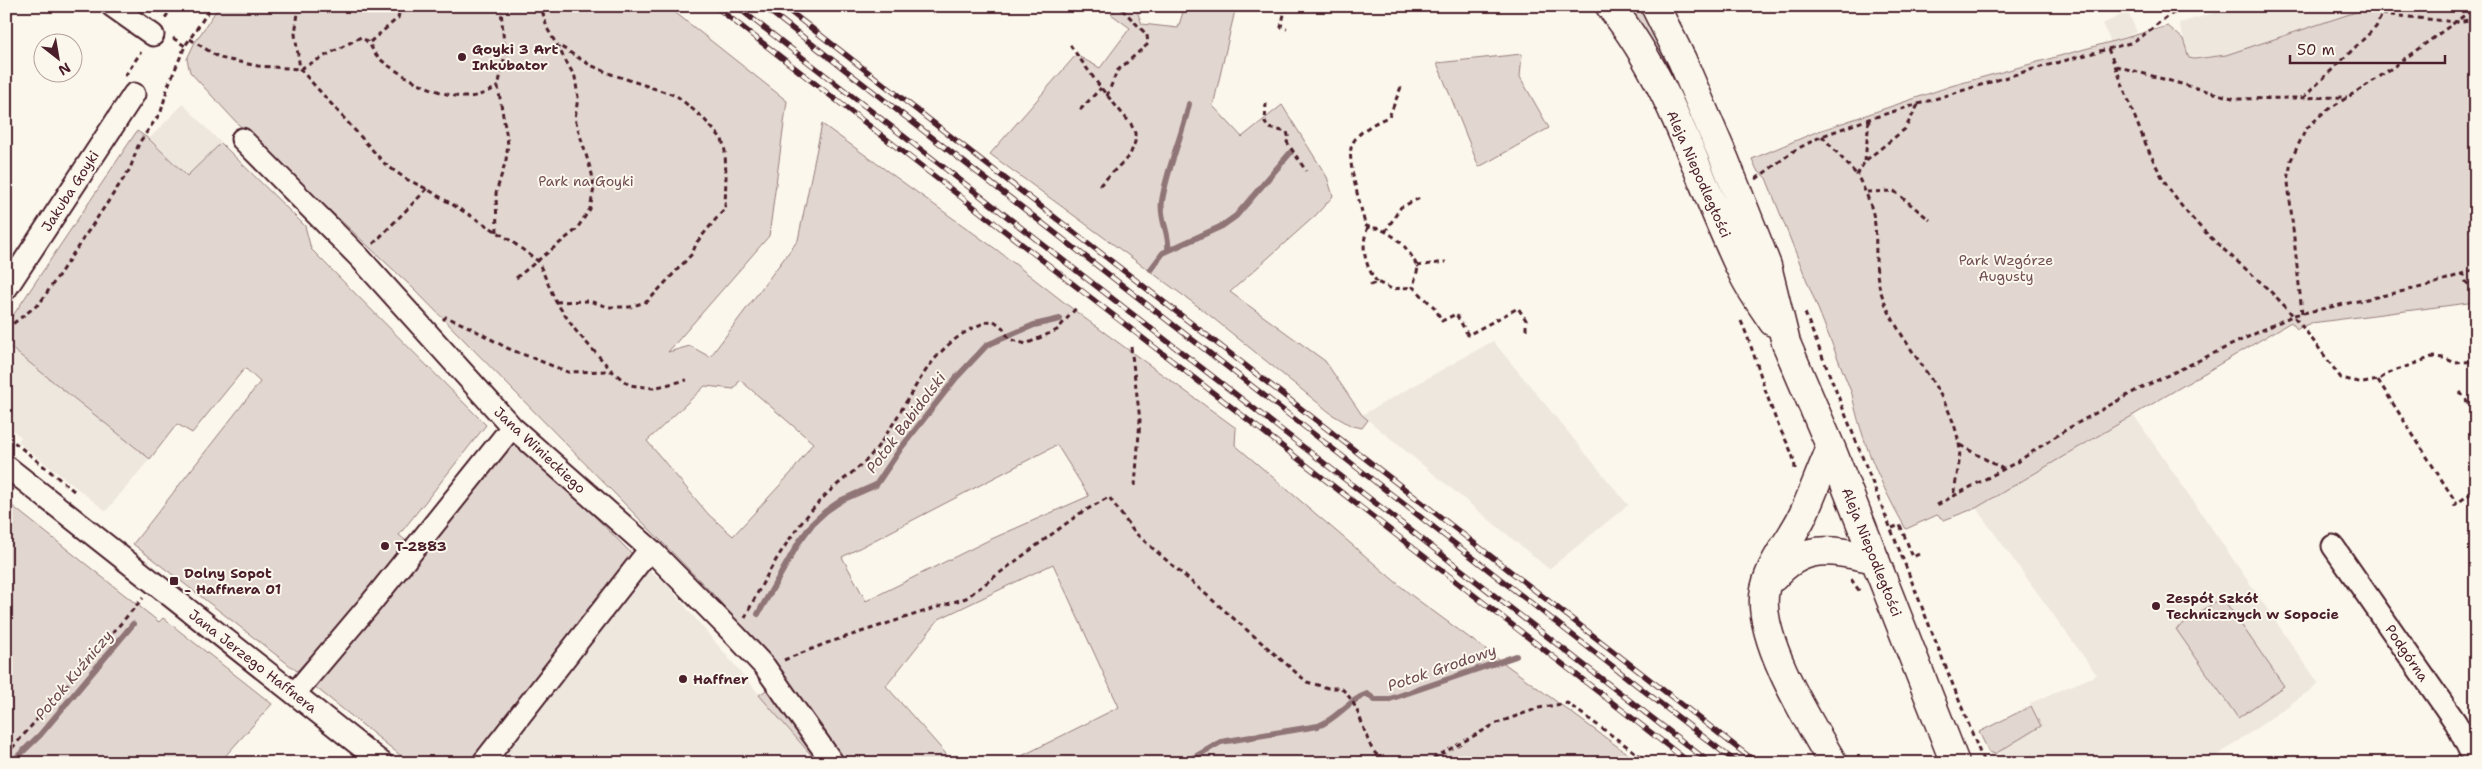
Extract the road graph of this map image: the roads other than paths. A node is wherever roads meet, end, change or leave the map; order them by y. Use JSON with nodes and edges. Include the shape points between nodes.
{"nodes":[{"id":1,"x":112,"y":6,"type":"edge"},
{"id":2,"x":1610,"y":6,"type":"edge"},
{"id":3,"x":1655,"y":6,"type":"edge"},
{"id":4,"x":153,"y":35,"type":"dead end"},
{"id":5,"x":134,"y":94,"type":"dead end"},
{"id":6,"x":242,"y":139,"type":"dead end"},
{"id":7,"x":6,"y":288,"type":"edge"},
{"id":8,"x":1786,"y":343,"type":"junction"},
{"id":9,"x":512,"y":427,"type":"junction"},
{"id":10,"x":1830,"y":448,"type":"junction"},
{"id":11,"x":6,"y":466,"type":"edge"},
{"id":12,"x":2333,"y":546,"type":"dead end"},
{"id":13,"x":650,"y":549,"type":"junction"},
{"id":14,"x":1875,"y":559,"type":"junction"},
{"id":15,"x":1765,"y":588,"type":"junction"},
{"id":16,"x":294,"y":694,"type":"junction"},
{"id":17,"x":382,"y":763,"type":"edge"},
{"id":18,"x":483,"y":763,"type":"edge"},
{"id":19,"x":833,"y":763,"type":"edge"},
{"id":20,"x":1833,"y":763,"type":"edge"},
{"id":21,"x":1955,"y":763,"type":"edge"},
{"id":22,"x":2476,"y":763,"type":"edge"}],
"edges":[{"from":1,"to":4,"type":"street"},
{"from":2,"to":8,"type":"main road","name":"Aleja Niepodległości","via":[[1624,22],[1651,67],[1745,278]]},
{"from":3,"to":8,"type":"main road","name":"Aleja Niepodległości","via":[[1682,60],[1767,266]]},
{"from":5,"to":7,"type":"street","name":"Jakuba Goyki"},
{"from":6,"to":9,"type":"street","name":"Jana Winieckiego","via":[[360,258]]},
{"from":8,"to":10,"type":"main road","name":"Aleja Niepodległości"},
{"from":9,"to":13,"type":"street","name":"Jana Winieckiego"},
{"from":9,"to":16,"type":"street"},
{"from":10,"to":14,"type":"main road","name":"Aleja Niepodległości"},
{"from":10,"to":15,"type":"main road","via":[[1803,515],[1775,562]]},
{"from":11,"to":16,"type":"street","name":"Jana Jerzego Haffnera"},
{"from":12,"to":22,"type":"street","name":"Podgórna","via":[[2456,723]]},
{"from":13,"to":18,"type":"street"},
{"from":13,"to":19,"type":"street","name":"Jana Winieckiego","via":[[765,668]]},
{"from":14,"to":15,"type":"main road","via":[[1814,551],[1786,563]]},
{"from":14,"to":21,"type":"main road","name":"Aleja Niepodległości"},
{"from":15,"to":20,"type":"main road","via":[[1764,617],[1771,642]]},
{"from":16,"to":17,"type":"street","name":"Jana Jerzego Haffnera"}]}
